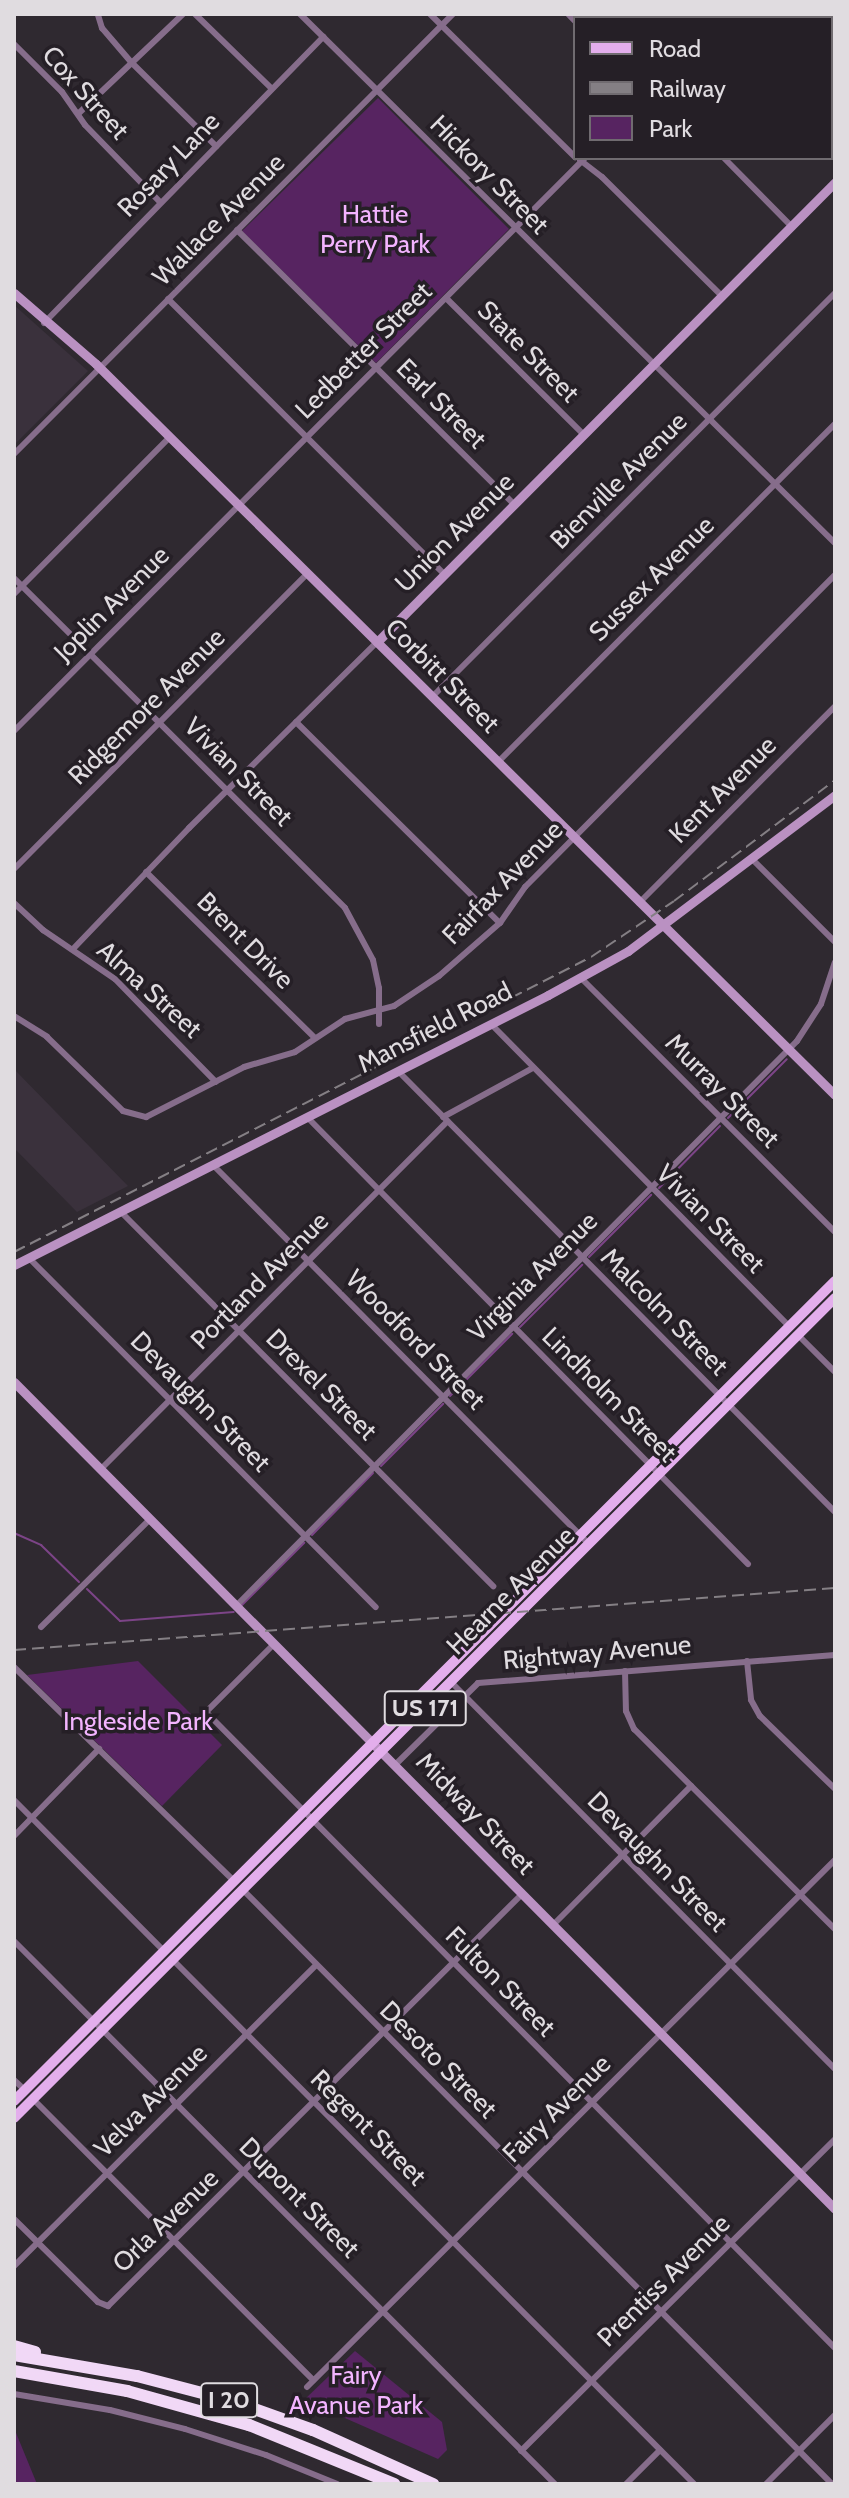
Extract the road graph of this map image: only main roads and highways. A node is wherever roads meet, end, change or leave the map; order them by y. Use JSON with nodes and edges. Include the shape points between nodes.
{"nodes":[{"id":1,"x":835,"y":1281,"type":"edge"},
{"id":2,"x":835,"y":1298,"type":"edge"},
{"id":3,"x":794,"y":1331,"type":"junction"},
{"id":4,"x":655,"y":1470,"type":"junction"},
{"id":5,"x":378,"y":1747,"type":"junction"},
{"id":6,"x":238,"y":1886,"type":"junction"},
{"id":7,"x":29,"y":2095,"type":"junction"},
{"id":8,"x":14,"y":2101,"type":"edge"},
{"id":9,"x":14,"y":2118,"type":"edge"},
{"id":10,"x":14,"y":2346,"type":"edge"},
{"id":11,"x":14,"y":2355,"type":"edge"},
{"id":12,"x":52,"y":2360,"type":"junction"},
{"id":13,"x":14,"y":2371,"type":"edge"},
{"id":14,"x":14,"y":2379,"type":"edge"},
{"id":15,"x":127,"y":2391,"type":"junction"},
{"id":16,"x":394,"y":2484,"type":"edge"},
{"id":17,"x":433,"y":2484,"type":"edge"}],
"edges":[{"from":1,"to":3,"type":"main road","name":"Hearne Avenue","number":"US 171"},
{"from":2,"to":3,"type":"main road","name":"Hearne Avenue","number":"US 171"},
{"from":3,"to":4,"type":"main road","name":"Hearne Avenue","number":"US 171"},
{"from":4,"to":5,"type":"main road","name":"Hearne Avenue","number":"US 171","via":[[581,1535]]},
{"from":4,"to":5,"type":"main road","name":"Hearne Avenue","number":"US 171","via":[[589,1544]]},
{"from":5,"to":6,"type":"main road","name":"Hearne Avenue","number":"US 171","via":[[311,1821]]},
{"from":5,"to":6,"type":"main road","name":"Hearne Avenue","number":"US 171","via":[[305,1811]]},
{"from":6,"to":7,"type":"main road","name":"Hearne Avenue","number":"US 171"},
{"from":7,"to":8,"type":"main road","name":"Hearne Avenue","number":"US 171"},
{"from":7,"to":9,"type":"main road","name":"Hearne Avenue","number":"US 171"},
{"from":10,"to":12,"type":"highway"},
{"from":11,"to":12,"type":"highway","number":"I 20"},
{"from":12,"to":17,"type":"highway","number":"I 20","via":[[229,2400],[313,2430]]},
{"from":13,"to":15,"type":"highway","number":"I 20"},
{"from":14,"to":15,"type":"highway"},
{"from":15,"to":16,"type":"highway","number":"I 20","via":[[263,2429]]}]}
